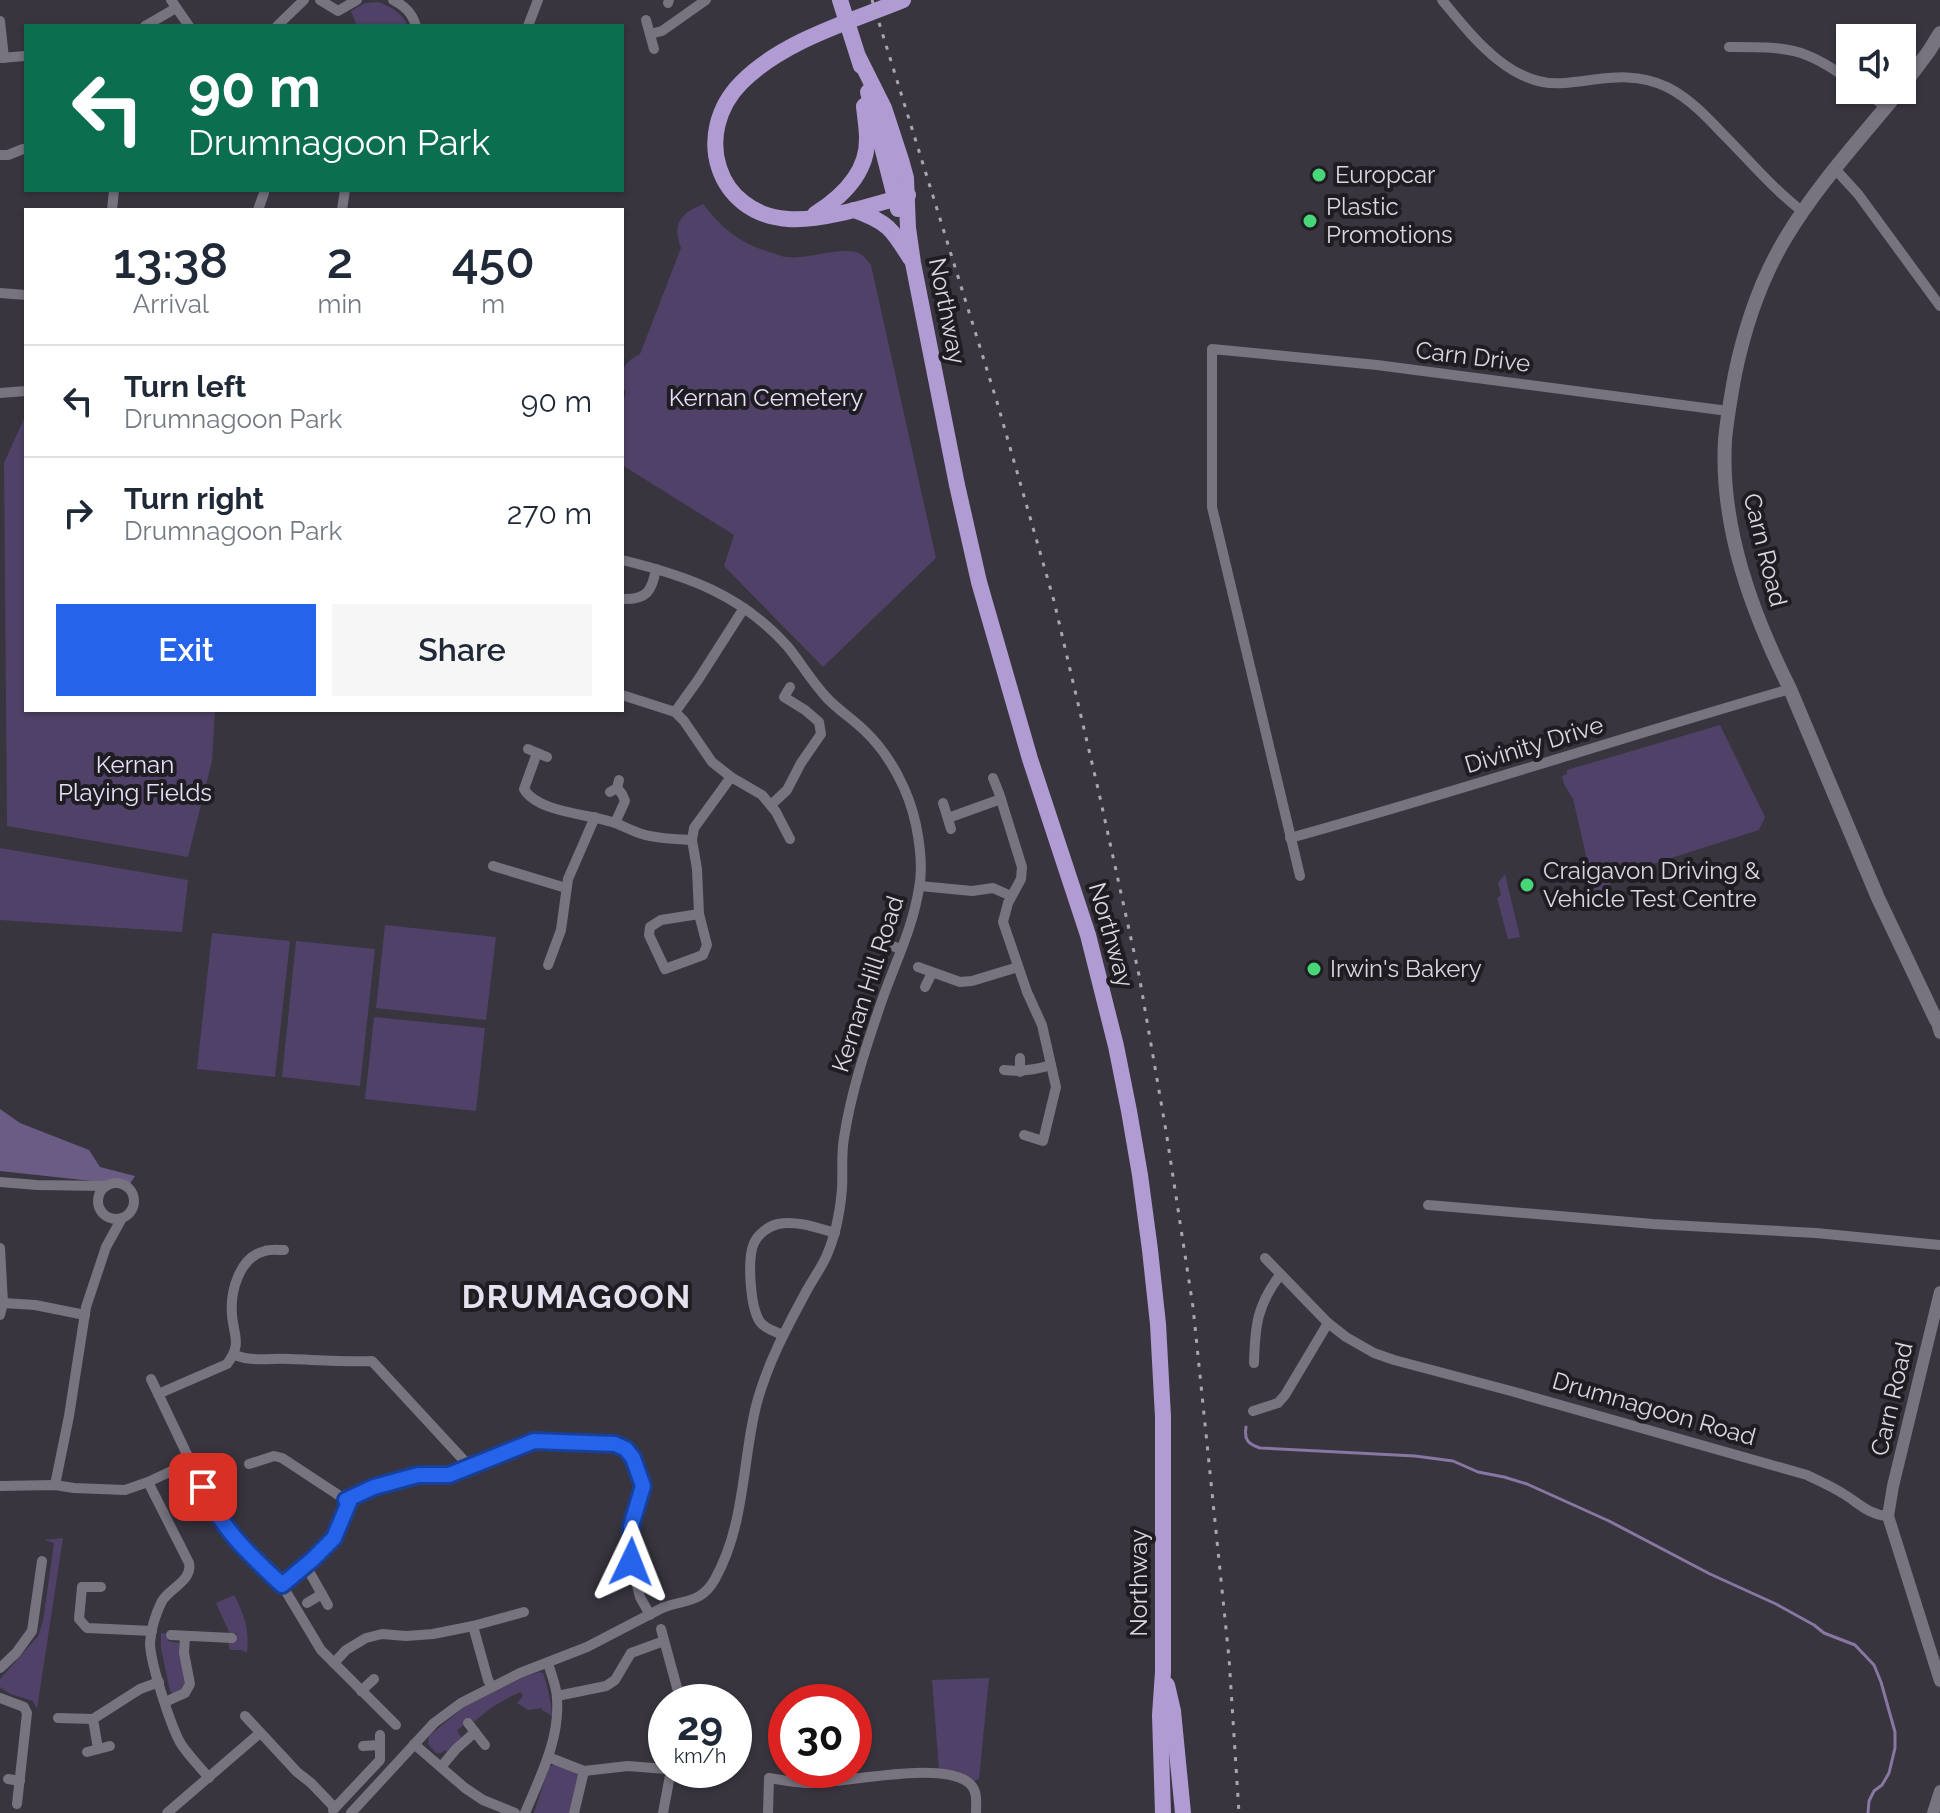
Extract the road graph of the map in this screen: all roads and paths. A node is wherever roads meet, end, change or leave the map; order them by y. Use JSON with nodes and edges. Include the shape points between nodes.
{"nodes":[{"id":1,"x":304,"y":0,"type":"edge"},
{"id":2,"x":320,"y":0,"type":"edge"},
{"id":3,"x":357,"y":0,"type":"edge"},
{"id":4,"x":395,"y":0,"type":"edge"},
{"id":5,"x":538,"y":0,"type":"edge"},
{"id":6,"x":706,"y":0,"type":"edge"},
{"id":7,"x":840,"y":0,"type":"edge"},
{"id":8,"x":903,"y":0,"type":"edge"},
{"id":9,"x":1442,"y":0,"type":"edge"},
{"id":10,"x":173,"y":4,"type":"edge"},
{"id":11,"x":646,"y":20,"type":"dead end"},
{"id":12,"x":0,"y":21,"type":"edge"},
{"id":13,"x":148,"y":24,"type":"edge"},
{"id":14,"x":188,"y":24,"type":"edge"},
{"id":15,"x":279,"y":24,"type":"edge"},
{"id":16,"x":415,"y":24,"type":"edge"},
{"id":17,"x":529,"y":24,"type":"edge"},
{"id":18,"x":1940,"y":33,"type":"edge"},
{"id":19,"x":650,"y":34,"type":"junction"},
{"id":20,"x":1729,"y":47,"type":"dead end"},
{"id":21,"x":654,"y":49,"type":"dead end"},
{"id":22,"x":1935,"y":55,"type":"edge"},
{"id":23,"x":24,"y":56,"type":"edge"},
{"id":24,"x":2,"y":58,"type":"edge"},
{"id":25,"x":859,"y":58,"type":"junction"},
{"id":26,"x":1836,"y":71,"type":"edge"},
{"id":27,"x":1916,"y":74,"type":"edge"},
{"id":28,"x":1882,"y":104,"type":"edge"},
{"id":29,"x":1888,"y":104,"type":"edge"},
{"id":30,"x":1886,"y":107,"type":"junction"},
{"id":31,"x":23,"y":149,"type":"dead end"},
{"id":32,"x":0,"y":155,"type":"edge"},
{"id":33,"x":1835,"y":169,"type":"junction"},
{"id":34,"x":264,"y":193,"type":"dead end"},
{"id":35,"x":902,"y":196,"type":"junction"},
{"id":36,"x":259,"y":208,"type":"edge"},
{"id":37,"x":853,"y":210,"type":"junction"},
{"id":38,"x":1803,"y":212,"type":"junction"},
{"id":39,"x":807,"y":219,"type":"junction"},
{"id":40,"x":913,"y":263,"type":"junction"},
{"id":41,"x":0,"y":293,"type":"edge"},
{"id":42,"x":24,"y":295,"type":"edge"},
{"id":43,"x":1940,"y":306,"type":"edge"},
{"id":44,"x":24,"y":391,"type":"edge"},
{"id":45,"x":0,"y":393,"type":"edge"},
{"id":46,"x":1728,"y":411,"type":"junction"},
{"id":47,"x":624,"y":561,"type":"edge"},
{"id":48,"x":656,"y":569,"type":"junction"},
{"id":49,"x":624,"y":599,"type":"edge"},
{"id":50,"x":744,"y":608,"type":"junction"},
{"id":51,"x":790,"y":687,"type":"dead end"},
{"id":52,"x":1790,"y":689,"type":"junction"},
{"id":53,"x":624,"y":696,"type":"edge"},
{"id":54,"x":675,"y":712,"type":"junction"},
{"id":55,"x":537,"y":753,"type":"dead end"},
{"id":56,"x":731,"y":777,"type":"junction"},
{"id":57,"x":993,"y":778,"type":"dead end"},
{"id":58,"x":616,"y":787,"type":"dead end"},
{"id":59,"x":1001,"y":799,"type":"junction"},
{"id":60,"x":943,"y":803,"type":"dead end"},
{"id":61,"x":771,"y":805,"type":"junction"},
{"id":62,"x":595,"y":817,"type":"junction"},
{"id":63,"x":948,"y":818,"type":"junction"},
{"id":64,"x":615,"y":823,"type":"junction"},
{"id":65,"x":951,"y":829,"type":"dead end"},
{"id":66,"x":1290,"y":838,"type":"junction"},
{"id":67,"x":790,"y":839,"type":"dead end"},
{"id":68,"x":692,"y":840,"type":"junction"},
{"id":69,"x":493,"y":866,"type":"dead end"},
{"id":70,"x":1300,"y":876,"type":"dead end"},
{"id":71,"x":920,"y":886,"type":"junction"},
{"id":72,"x":566,"y":888,"type":"junction"},
{"id":73,"x":1011,"y":896,"type":"junction"},
{"id":74,"x":699,"y":914,"type":"junction"},
{"id":75,"x":875,"y":940,"type":"dead end"},
{"id":76,"x":901,"y":949,"type":"junction"},
{"id":77,"x":548,"y":965,"type":"dead end"},
{"id":78,"x":918,"y":967,"type":"dead end"},
{"id":79,"x":1018,"y":967,"type":"junction"},
{"id":80,"x":932,"y":973,"type":"junction"},
{"id":81,"x":925,"y":987,"type":"dead end"},
{"id":82,"x":1939,"y":1024,"type":"edge"},
{"id":83,"x":1020,"y":1058,"type":"dead end"},
{"id":84,"x":1051,"y":1065,"type":"junction"},
{"id":85,"x":1004,"y":1070,"type":"dead end"},
{"id":86,"x":1020,"y":1072,"type":"junction"},
{"id":87,"x":1024,"y":1135,"type":"dead end"},
{"id":88,"x":0,"y":1182,"type":"edge"},
{"id":89,"x":72,"y":1186,"type":"junction"},
{"id":90,"x":105,"y":1186,"type":"junction"},
{"id":91,"x":97,"y":1202,"type":"junction"},
{"id":92,"x":1428,"y":1205,"type":"dead end"},
{"id":93,"x":108,"y":1218,"type":"junction"},
{"id":94,"x":122,"y":1218,"type":"junction"},
{"id":95,"x":835,"y":1233,"type":"junction"},
{"id":96,"x":1940,"y":1245,"type":"edge"},
{"id":97,"x":106,"y":1247,"type":"junction"},
{"id":98,"x":0,"y":1248,"type":"edge"},
{"id":99,"x":284,"y":1250,"type":"dead end"},
{"id":100,"x":1265,"y":1258,"type":"dead end"},
{"id":101,"x":1280,"y":1275,"type":"junction"},
{"id":102,"x":1940,"y":1292,"type":"edge"},
{"id":103,"x":2,"y":1309,"type":"edge"},
{"id":104,"x":85,"y":1315,"type":"junction"},
{"id":105,"x":1328,"y":1323,"type":"junction"},
{"id":106,"x":783,"y":1335,"type":"junction"},
{"id":107,"x":234,"y":1355,"type":"junction"},
{"id":108,"x":1254,"y":1363,"type":"dead end"},
{"id":109,"x":151,"y":1379,"type":"dead end"},
{"id":110,"x":158,"y":1394,"type":"junction"},
{"id":111,"x":1253,"y":1411,"type":"dead end"},
{"id":112,"x":191,"y":1462,"type":"junction"},
{"id":113,"x":249,"y":1464,"type":"dead end"},
{"id":114,"x":470,"y":1467,"type":"junction"},
{"id":115,"x":148,"y":1482,"type":"junction"},
{"id":116,"x":55,"y":1485,"type":"junction"},
{"id":117,"x":0,"y":1486,"type":"edge"},
{"id":118,"x":346,"y":1500,"type":"junction"},
{"id":119,"x":1888,"y":1516,"type":"junction"},
{"id":120,"x":42,"y":1561,"type":"dead end"},
{"id":121,"x":306,"y":1566,"type":"junction"},
{"id":122,"x":282,"y":1585,"type":"junction"},
{"id":123,"x":101,"y":1587,"type":"dead end"},
{"id":124,"x":322,"y":1594,"type":"junction"},
{"id":125,"x":307,"y":1603,"type":"dead end"},
{"id":126,"x":328,"y":1605,"type":"dead end"},
{"id":127,"x":524,"y":1612,"type":"dead end"},
{"id":128,"x":650,"y":1615,"type":"junction"},
{"id":129,"x":473,"y":1626,"type":"junction"},
{"id":130,"x":152,"y":1631,"type":"junction"},
{"id":131,"x":171,"y":1635,"type":"dead end"},
{"id":132,"x":185,"y":1636,"type":"junction"},
{"id":133,"x":232,"y":1638,"type":"dead end"},
{"id":134,"x":334,"y":1663,"type":"junction"},
{"id":135,"x":548,"y":1663,"type":"junction"},
{"id":136,"x":0,"y":1668,"type":"edge"},
{"id":137,"x":1163,"y":1672,"type":"junction"},
{"id":138,"x":374,"y":1679,"type":"dead end"},
{"id":139,"x":1940,"y":1681,"type":"edge"},
{"id":140,"x":159,"y":1682,"type":"junction"},
{"id":141,"x":676,"y":1684,"type":"edge"},
{"id":142,"x":492,"y":1687,"type":"junction"},
{"id":143,"x":361,"y":1691,"type":"junction"},
{"id":144,"x":557,"y":1696,"type":"junction"},
{"id":145,"x":0,"y":1698,"type":"edge"},
{"id":146,"x":165,"y":1702,"type":"junction"},
{"id":147,"x":1173,"y":1711,"type":"junction"},
{"id":148,"x":245,"y":1716,"type":"dead end"},
{"id":149,"x":58,"y":1718,"type":"dead end"},
{"id":150,"x":93,"y":1719,"type":"junction"},
{"id":151,"x":396,"y":1725,"type":"dead end"},
{"id":152,"x":260,"y":1733,"type":"junction"},
{"id":153,"x":414,"y":1744,"type":"junction"},
{"id":154,"x":485,"y":1745,"type":"dead end"},
{"id":155,"x":110,"y":1746,"type":"dead end"},
{"id":156,"x":363,"y":1746,"type":"dead end"},
{"id":157,"x":548,"y":1757,"type":"junction"},
{"id":158,"x":441,"y":1767,"type":"junction"},
{"id":159,"x":648,"y":1768,"type":"edge"},
{"id":160,"x":584,"y":1771,"type":"junction"},
{"id":161,"x":209,"y":1778,"type":"junction"},
{"id":162,"x":8,"y":1779,"type":"dead end"},
{"id":163,"x":20,"y":1781,"type":"junction"},
{"id":164,"x":666,"y":1788,"type":"edge"},
{"id":165,"x":1940,"y":1791,"type":"edge"},
{"id":166,"x":17,"y":1804,"type":"dead end"},
{"id":167,"x":333,"y":1811,"type":"edge"},
{"id":168,"x":167,"y":1813,"type":"edge"},
{"id":169,"x":351,"y":1813,"type":"edge"},
{"id":170,"x":515,"y":1813,"type":"edge"},
{"id":171,"x":525,"y":1813,"type":"edge"},
{"id":172,"x":574,"y":1813,"type":"edge"},
{"id":173,"x":663,"y":1813,"type":"edge"},
{"id":174,"x":768,"y":1813,"type":"edge"},
{"id":175,"x":976,"y":1813,"type":"edge"},
{"id":176,"x":1163,"y":1813,"type":"edge"},
{"id":177,"x":1174,"y":1813,"type":"edge"},
{"id":178,"x":1183,"y":1813,"type":"edge"},
{"id":179,"x":1933,"y":1813,"type":"edge"}],
"edges":[{"from":1,"to":15,"type":"street"},
{"from":2,"to":3,"type":"street","via":[[338,11]]},
{"from":4,"to":16,"type":"street"},
{"from":5,"to":17,"type":"street"},
{"from":6,"to":19,"type":"street"},
{"from":7,"to":25,"type":"highway","name":"Northway"},
{"from":8,"to":39,"type":"highway","via":[[786,48],[738,85],[723,109],[714,148],[738,200],[774,217]]},
{"from":9,"to":38,"type":"street","via":[[1495,58],[1536,80],[1561,84],[1633,77],[1676,92]]},
{"from":10,"to":13,"type":"street"},
{"from":10,"to":14,"type":"street"},
{"from":11,"to":19,"type":"street"},
{"from":12,"to":24,"type":"street"},
{"from":18,"to":22,"type":"main road","name":"Carn Road"},
{"from":19,"to":21,"type":"street"},
{"from":20,"to":26,"type":"street","via":[[1792,50]]},
{"from":22,"to":27,"type":"main road","name":"Carn Road"},
{"from":23,"to":24,"type":"street"},
{"from":25,"to":35,"type":"highway","name":"Northway"},
{"from":25,"to":35,"type":"highway","name":"Northway","via":[[873,87]]},
{"from":25,"to":39,"type":"highway","via":[[865,156],[848,189]]},
{"from":28,"to":30,"type":"street"},
{"from":29,"to":30,"type":"main road","name":"Carn Road"},
{"from":30,"to":33,"type":"main road","name":"Carn Road"},
{"from":31,"to":32,"type":"street"},
{"from":33,"to":38,"type":"main road","name":"Carn Road"},
{"from":33,"to":43,"type":"street"},
{"from":34,"to":36,"type":"street"},
{"from":35,"to":37,"type":"highway"},
{"from":35,"to":40,"type":"highway","name":"Northway","via":[[898,210],[908,228]]},
{"from":37,"to":39,"type":"highway"},
{"from":37,"to":40,"type":"highway","via":[[888,226]]},
{"from":38,"to":46,"type":"main road","name":"Carn Road","via":[[1755,302]]},
{"from":40,"to":137,"type":"highway","name":"Northway","via":[[979,582],[1088,935],[1129,1111],[1159,1340]]},
{"from":41,"to":42,"type":"street"},
{"from":44,"to":45,"type":"street"},
{"from":46,"to":52,"type":"main road","name":"Carn Road","via":[[1725,478],[1734,536],[1744,578]]},
{"from":46,"to":66,"type":"street","name":"Carn Drive","via":[[1212,349],[1212,507]]},
{"from":47,"to":48,"type":"street","name":"Kernan Hill Road"},
{"from":48,"to":49,"type":"street","via":[[647,593]]},
{"from":48,"to":50,"type":"street","name":"Kernan Hill Road","via":[[714,589]]},
{"from":50,"to":54,"type":"street"},
{"from":50,"to":71,"type":"street","name":"Kernan Hill Road","via":[[787,646],[826,697],[883,752],[906,792],[916,824]]},
{"from":51,"to":61,"type":"street","via":[[784,697],[819,722],[821,734],[787,790]]},
{"from":52,"to":66,"type":"street","name":"Divinity Drive"},
{"from":52,"to":82,"type":"main road","name":"Carn Road","via":[[1878,898]]},
{"from":53,"to":54,"type":"street"},
{"from":54,"to":56,"type":"street","via":[[712,762]]},
{"from":55,"to":62,"type":"street","via":[[525,792],[554,808]]},
{"from":56,"to":61,"type":"street"},
{"from":56,"to":68,"type":"street","via":[[694,828]]},
{"from":57,"to":59,"type":"street"},
{"from":58,"to":64,"type":"street","via":[[625,801]]},
{"from":59,"to":63,"type":"street"},
{"from":59,"to":73,"type":"street","via":[[1022,867]]},
{"from":60,"to":63,"type":"street"},
{"from":61,"to":67,"type":"street"},
{"from":62,"to":64,"type":"street"},
{"from":62,"to":72,"type":"street"},
{"from":63,"to":65,"type":"street"},
{"from":64,"to":68,"type":"street","via":[[641,834]]},
{"from":66,"to":70,"type":"street"},
{"from":68,"to":74,"type":"street"},
{"from":69,"to":72,"type":"street","via":[[503,874]]},
{"from":71,"to":73,"type":"street","via":[[993,888]]},
{"from":71,"to":76,"type":"street","name":"Kernan Hill Road"},
{"from":72,"to":77,"type":"street","via":[[561,930]]},
{"from":73,"to":79,"type":"street","via":[[1003,922]]},
{"from":74,"to":74,"type":"street","via":[[707,945],[703,955],[665,969],[650,927]]},
{"from":75,"to":76,"type":"street"},
{"from":76,"to":95,"type":"street","name":"Kernan Hill Road","via":[[855,1088],[843,1141]]},
{"from":78,"to":80,"type":"street"},
{"from":79,"to":80,"type":"street","via":[[960,982]]},
{"from":79,"to":84,"type":"street","via":[[1042,1025]]},
{"from":80,"to":81,"type":"street"},
{"from":83,"to":86,"type":"street"},
{"from":84,"to":86,"type":"street"},
{"from":84,"to":87,"type":"street","via":[[1056,1087],[1043,1141]]},
{"from":85,"to":86,"type":"street"},
{"from":88,"to":89,"type":"street"},
{"from":89,"to":90,"type":"street"},
{"from":89,"to":91,"type":"street"},
{"from":90,"to":91,"type":"street"},
{"from":90,"to":94,"type":"street","via":[[116,1182],[132,1192],[132,1210]]},
{"from":91,"to":93,"type":"street"},
{"from":92,"to":96,"type":"street"},
{"from":93,"to":94,"type":"street"},
{"from":93,"to":97,"type":"street"},
{"from":94,"to":97,"type":"street"},
{"from":95,"to":106,"type":"street","name":"Kernan Hill Road"},
{"from":95,"to":106,"type":"street","via":[[779,1224],[754,1242],[750,1259],[756,1316],[762,1326]]},
{"from":97,"to":104,"type":"street"},
{"from":98,"to":103,"type":"street"},
{"from":99,"to":107,"type":"street","via":[[249,1258],[239,1274],[231,1294]]},
{"from":100,"to":101,"type":"street","name":"Drumnagoon Road"},
{"from":101,"to":105,"type":"street","name":"Drumnagoon Road"},
{"from":101,"to":108,"type":"street","via":[[1255,1328]]},
{"from":102,"to":119,"type":"street","name":"Carn Road"},
{"from":103,"to":104,"type":"street","via":[[35,1305]]},
{"from":104,"to":116,"type":"street"},
{"from":105,"to":111,"type":"street","via":[[1285,1395],[1278,1403]]},
{"from":105,"to":119,"type":"street","name":"Drumnagoon Road","via":[[1394,1360],[1807,1475],[1862,1508]]},
{"from":106,"to":128,"type":"street","via":[[756,1407],[734,1533],[714,1580],[705,1594]]},
{"from":107,"to":110,"type":"street","via":[[227,1364]]},
{"from":107,"to":114,"type":"street","via":[[248,1361],[372,1361]]},
{"from":109,"to":110,"type":"street"},
{"from":110,"to":112,"type":"street"},
{"from":112,"to":115,"type":"street"},
{"from":112,"to":122,"type":"street","via":[[215,1513],[236,1542]]},
{"from":113,"to":118,"type":"street","via":[[282,1458]]},
{"from":114,"to":118,"type":"street","via":[[449,1475],[418,1475]]},
{"from":114,"to":128,"type":"street","via":[[534,1441],[615,1444],[626,1449],[643,1486],[631,1526],[631,1562]]},
{"from":115,"to":116,"type":"street","via":[[125,1490]]},
{"from":115,"to":130,"type":"street","via":[[191,1569],[164,1598]]},
{"from":116,"to":117,"type":"street"},
{"from":118,"to":121,"type":"street","via":[[334,1538]]},
{"from":119,"to":139,"type":"street"},
{"from":120,"to":136,"type":"street","via":[[32,1631]]},
{"from":121,"to":122,"type":"street"},
{"from":121,"to":124,"type":"street"},
{"from":122,"to":134,"type":"street"},
{"from":123,"to":130,"type":"street","via":[[82,1587],[79,1619],[87,1628]]},
{"from":124,"to":125,"type":"street"},
{"from":124,"to":126,"type":"street"},
{"from":127,"to":129,"type":"street"},
{"from":128,"to":135,"type":"street"},
{"from":129,"to":134,"type":"street","via":[[366,1638]]},
{"from":129,"to":142,"type":"street"},
{"from":130,"to":140,"type":"street"},
{"from":131,"to":132,"type":"street"},
{"from":132,"to":133,"type":"street"},
{"from":132,"to":146,"type":"street","via":[[190,1684],[185,1693]]},
{"from":134,"to":143,"type":"street"},
{"from":135,"to":142,"type":"street"},
{"from":135,"to":144,"type":"street"},
{"from":137,"to":147,"type":"highway","name":"Northway"},
{"from":137,"to":176,"type":"highway","name":"Northway"},
{"from":138,"to":143,"type":"street"},
{"from":140,"to":146,"type":"street"},
{"from":140,"to":150,"type":"street"},
{"from":141,"to":144,"type":"street","via":[[662,1635],[631,1653],[606,1686]]},
{"from":142,"to":153,"type":"street","via":[[461,1703]]},
{"from":143,"to":151,"type":"street"},
{"from":144,"to":157,"type":"street","via":[[557,1726]]},
{"from":145,"to":163,"type":"street","via":[[27,1713]]},
{"from":146,"to":161,"type":"street","via":[[173,1729]]},
{"from":147,"to":177,"type":"highway","via":[[1169,1730]]},
{"from":147,"to":178,"type":"highway","name":"Northway"},
{"from":148,"to":152,"type":"street"},
{"from":149,"to":150,"type":"street"},
{"from":150,"to":155,"type":"street","via":[[92,1750]]},
{"from":152,"to":161,"type":"street"},
{"from":152,"to":167,"type":"street"},
{"from":153,"to":158,"type":"street"},
{"from":153,"to":169,"type":"street"},
{"from":154,"to":158,"type":"street","via":[[471,1728]]},
{"from":156,"to":167,"type":"street","via":[[380,1740],[380,1760]]},
{"from":157,"to":160,"type":"street"},
{"from":157,"to":171,"type":"street"},
{"from":158,"to":170,"type":"street","via":[[483,1800]]},
{"from":159,"to":160,"type":"street"},
{"from":160,"to":172,"type":"street"},
{"from":161,"to":168,"type":"street"},
{"from":162,"to":163,"type":"street"},
{"from":163,"to":166,"type":"street"},
{"from":164,"to":173,"type":"street"},
{"from":165,"to":179,"type":"street"},
{"from":174,"to":175,"type":"street","via":[[769,1778],[807,1783],[899,1774],[955,1776],[969,1782],[976,1791]]}]}
